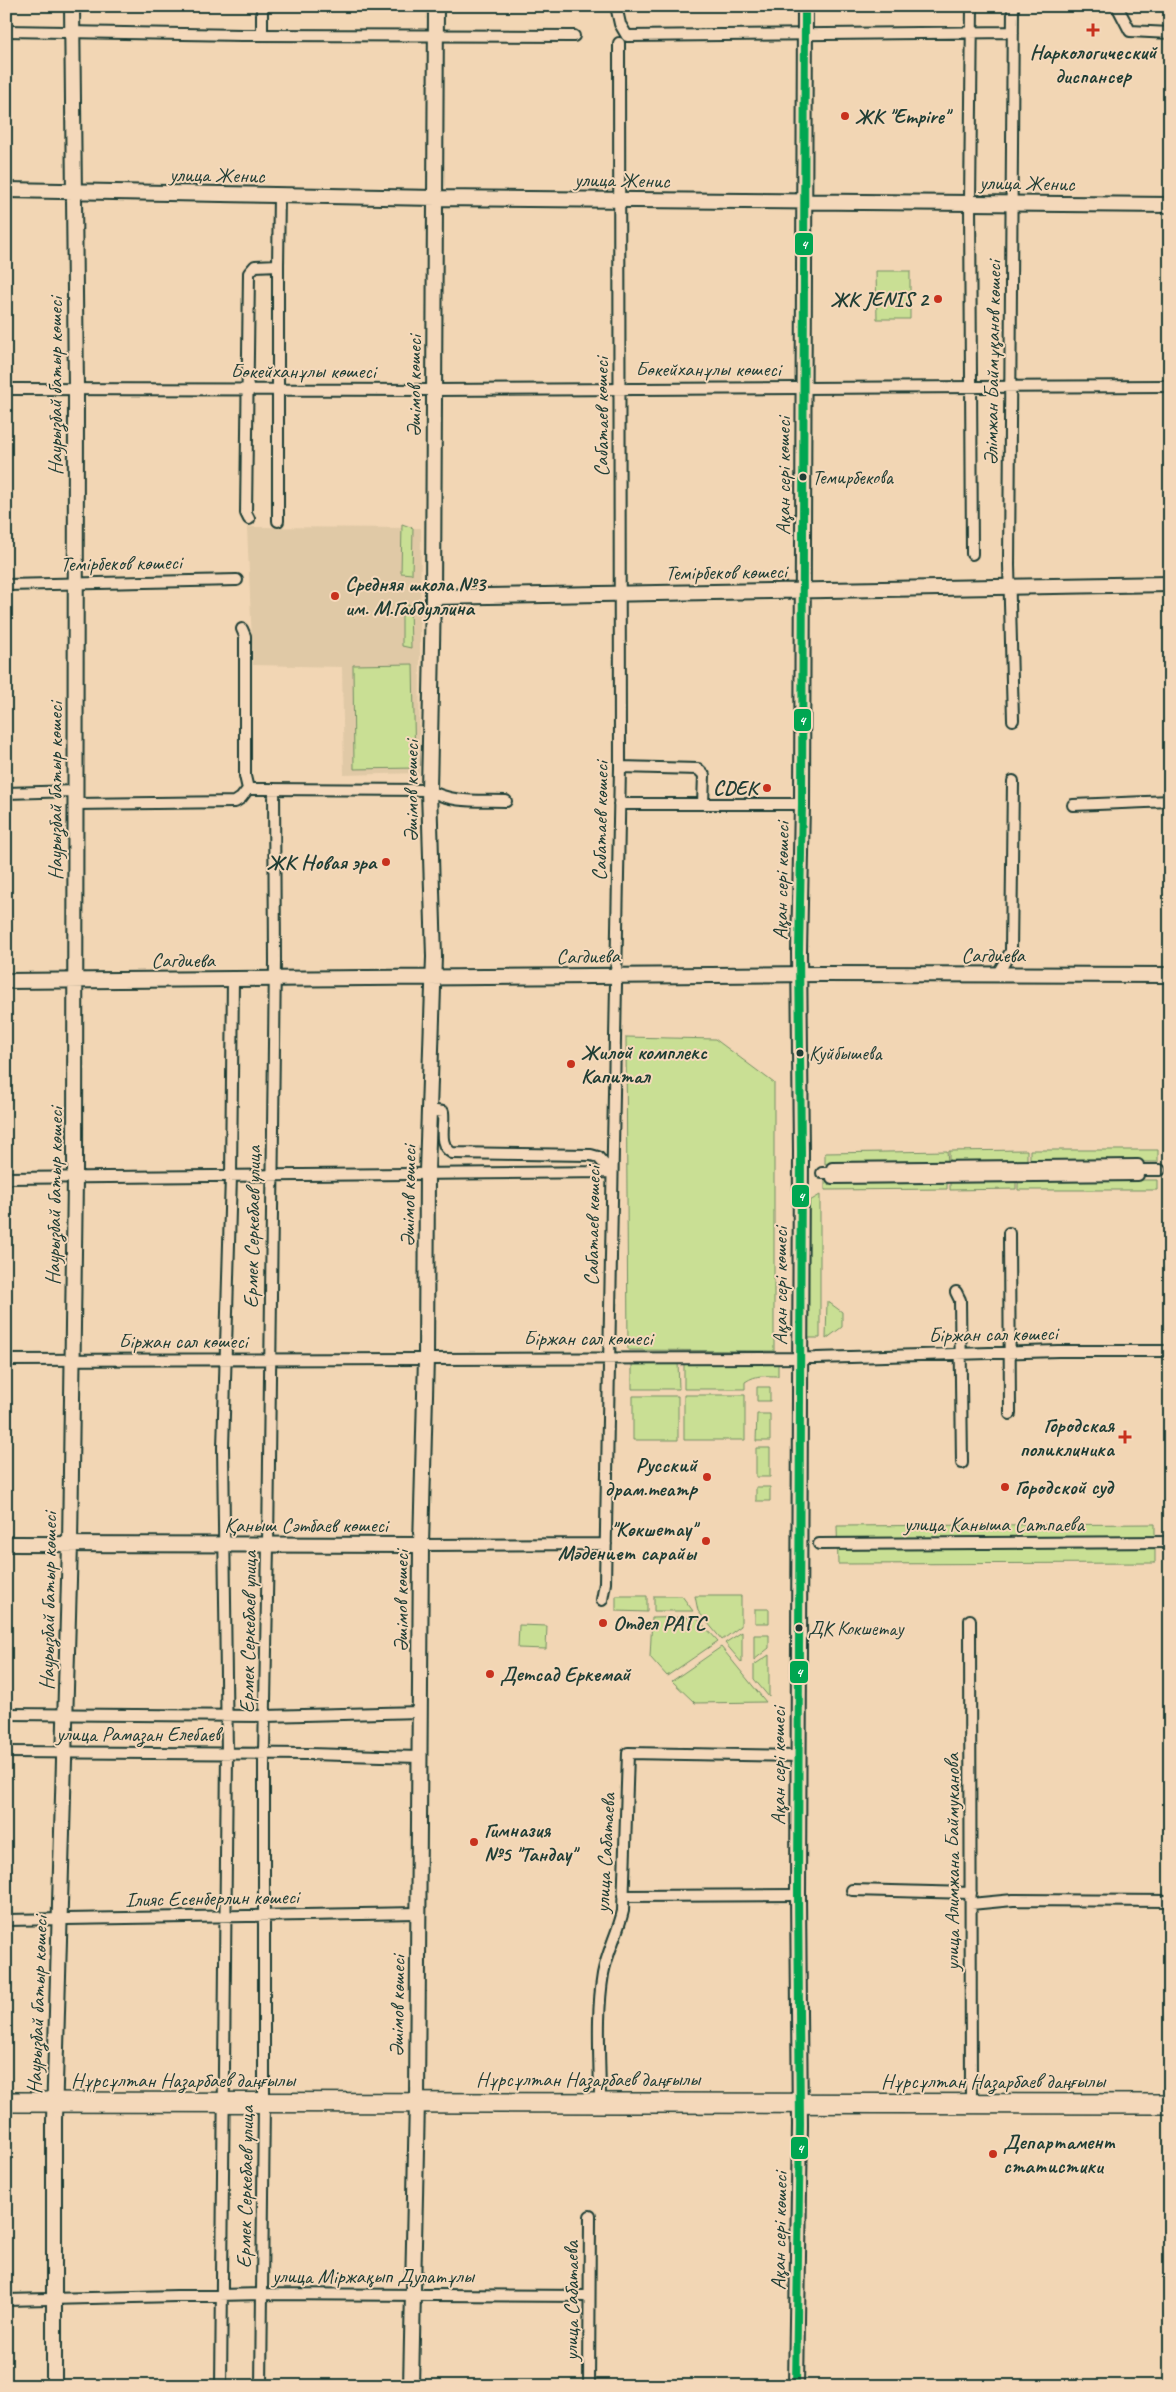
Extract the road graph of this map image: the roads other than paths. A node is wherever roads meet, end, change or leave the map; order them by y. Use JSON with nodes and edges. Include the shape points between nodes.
{"nodes":[{"id":1,"x":72,"y":6,"type":"edge"},
{"id":2,"x":262,"y":6,"type":"edge"},
{"id":3,"x":436,"y":6,"type":"edge"},
{"id":4,"x":616,"y":6,"type":"edge"},
{"id":5,"x":805,"y":6,"type":"edge"},
{"id":6,"x":972,"y":6,"type":"edge"},
{"id":7,"x":1013,"y":6,"type":"edge"},
{"id":8,"x":1117,"y":6,"type":"edge"},
{"id":9,"x":6,"y":31,"type":"edge"},
{"id":10,"x":72,"y":31,"type":"junction"},
{"id":11,"x":972,"y":32,"type":"junction"},
{"id":12,"x":1013,"y":32,"type":"junction"},
{"id":13,"x":1170,"y":33,"type":"edge"},
{"id":14,"x":805,"y":34,"type":"junction"},
{"id":15,"x":262,"y":35,"type":"junction"},
{"id":16,"x":435,"y":36,"type":"junction"},
{"id":17,"x":574,"y":36,"type":"dead end"},
{"id":18,"x":619,"y":43,"type":"dead end"},
{"id":19,"x":6,"y":190,"type":"edge"},
{"id":20,"x":74,"y":192,"type":"junction"},
{"id":21,"x":278,"y":196,"type":"junction"},
{"id":22,"x":436,"y":198,"type":"junction"},
{"id":23,"x":618,"y":200,"type":"junction"},
{"id":24,"x":804,"y":202,"type":"junction"},
{"id":25,"x":970,"y":202,"type":"junction"},
{"id":26,"x":1013,"y":204,"type":"junction"},
{"id":27,"x":1170,"y":205,"type":"edge"},
{"id":28,"x":278,"y":265,"type":"junction"},
{"id":29,"x":971,"y":386,"type":"junction"},
{"id":30,"x":1010,"y":386,"type":"junction"},
{"id":31,"x":1170,"y":386,"type":"edge"},
{"id":32,"x":620,"y":388,"type":"junction"},
{"id":33,"x":803,"y":388,"type":"junction"},
{"id":34,"x":6,"y":389,"type":"edge"},
{"id":35,"x":76,"y":389,"type":"junction"},
{"id":36,"x":246,"y":389,"type":"junction"},
{"id":37,"x":278,"y":389,"type":"junction"},
{"id":38,"x":434,"y":390,"type":"junction"},
{"id":39,"x":249,"y":519,"type":"dead end"},
{"id":40,"x":278,"y":521,"type":"dead end"},
{"id":41,"x":972,"y":554,"type":"dead end"},
{"id":42,"x":237,"y":580,"type":"dead end"},
{"id":43,"x":76,"y":584,"type":"junction"},
{"id":44,"x":1170,"y":584,"type":"edge"},
{"id":45,"x":6,"y":585,"type":"edge"},
{"id":46,"x":1010,"y":587,"type":"junction"},
{"id":47,"x":804,"y":591,"type":"junction"},
{"id":48,"x":620,"y":594,"type":"junction"},
{"id":49,"x":433,"y":597,"type":"junction"},
{"id":50,"x":242,"y":629,"type":"dead end"},
{"id":51,"x":1013,"y":720,"type":"dead end"},
{"id":52,"x":620,"y":768,"type":"junction"},
{"id":53,"x":1013,"y":780,"type":"dead end"},
{"id":54,"x":248,"y":789,"type":"junction"},
{"id":55,"x":274,"y":789,"type":"junction"},
{"id":56,"x":430,"y":790,"type":"junction"},
{"id":57,"x":6,"y":793,"type":"edge"},
{"id":58,"x":75,"y":797,"type":"junction"},
{"id":59,"x":506,"y":801,"type":"dead end"},
{"id":60,"x":1170,"y":801,"type":"edge"},
{"id":61,"x":619,"y":804,"type":"junction"},
{"id":62,"x":703,"y":804,"type":"junction"},
{"id":63,"x":802,"y":804,"type":"junction"},
{"id":64,"x":1074,"y":805,"type":"dead end"},
{"id":65,"x":799,"y":974,"type":"junction"},
{"id":66,"x":997,"y":975,"type":"junction"},
{"id":67,"x":1170,"y":975,"type":"edge"},
{"id":68,"x":615,"y":976,"type":"junction"},
{"id":69,"x":434,"y":978,"type":"junction"},
{"id":70,"x":233,"y":979,"type":"junction"},
{"id":71,"x":274,"y":979,"type":"junction"},
{"id":72,"x":76,"y":980,"type":"junction"},
{"id":73,"x":6,"y":981,"type":"edge"},
{"id":74,"x":429,"y":1110,"type":"junction"},
{"id":75,"x":1160,"y":1170,"type":"dead end"},
{"id":76,"x":427,"y":1172,"type":"junction"},
{"id":77,"x":611,"y":1172,"type":"junction"},
{"id":78,"x":827,"y":1173,"type":"dead end"},
{"id":79,"x":272,"y":1175,"type":"junction"},
{"id":80,"x":231,"y":1176,"type":"junction"},
{"id":81,"x":6,"y":1178,"type":"edge"},
{"id":82,"x":75,"y":1179,"type":"junction"},
{"id":83,"x":1009,"y":1233,"type":"dead end"},
{"id":84,"x":956,"y":1292,"type":"dead end"},
{"id":85,"x":1170,"y":1351,"type":"edge"},
{"id":86,"x":1008,"y":1352,"type":"junction"},
{"id":87,"x":961,"y":1354,"type":"junction"},
{"id":88,"x":609,"y":1357,"type":"junction"},
{"id":89,"x":799,"y":1357,"type":"junction"},
{"id":90,"x":426,"y":1358,"type":"junction"},
{"id":91,"x":227,"y":1359,"type":"junction"},
{"id":92,"x":269,"y":1359,"type":"junction"},
{"id":93,"x":6,"y":1360,"type":"edge"},
{"id":94,"x":72,"y":1361,"type":"junction"},
{"id":95,"x":1010,"y":1414,"type":"dead end"},
{"id":96,"x":962,"y":1463,"type":"dead end"},
{"id":97,"x":1170,"y":1542,"type":"edge"},
{"id":98,"x":6,"y":1544,"type":"edge"},
{"id":99,"x":70,"y":1544,"type":"junction"},
{"id":100,"x":226,"y":1544,"type":"junction"},
{"id":101,"x":606,"y":1544,"type":"junction"},
{"id":102,"x":819,"y":1544,"type":"dead end"},
{"id":103,"x":268,"y":1545,"type":"junction"},
{"id":104,"x":421,"y":1545,"type":"junction"},
{"id":105,"x":602,"y":1600,"type":"dead end"},
{"id":106,"x":970,"y":1620,"type":"dead end"},
{"id":107,"x":420,"y":1712,"type":"junction"},
{"id":108,"x":66,"y":1713,"type":"junction"},
{"id":109,"x":6,"y":1714,"type":"edge"},
{"id":110,"x":226,"y":1715,"type":"junction"},
{"id":111,"x":265,"y":1716,"type":"junction"},
{"id":112,"x":6,"y":1752,"type":"edge"},
{"id":113,"x":64,"y":1752,"type":"junction"},
{"id":114,"x":227,"y":1753,"type":"junction"},
{"id":115,"x":264,"y":1753,"type":"junction"},
{"id":116,"x":798,"y":1756,"type":"junction"},
{"id":117,"x":420,"y":1757,"type":"junction"},
{"id":118,"x":852,"y":1890,"type":"dead end"},
{"id":119,"x":798,"y":1895,"type":"junction"},
{"id":120,"x":623,"y":1896,"type":"junction"},
{"id":121,"x":971,"y":1899,"type":"junction"},
{"id":122,"x":1170,"y":1902,"type":"edge"},
{"id":123,"x":418,"y":1913,"type":"junction"},
{"id":124,"x":263,"y":1916,"type":"junction"},
{"id":125,"x":226,"y":1917,"type":"junction"},
{"id":126,"x":6,"y":1920,"type":"edge"},
{"id":127,"x":60,"y":1920,"type":"junction"},
{"id":128,"x":224,"y":2101,"type":"junction"},
{"id":129,"x":6,"y":2102,"type":"edge"},
{"id":130,"x":264,"y":2102,"type":"junction"},
{"id":131,"x":417,"y":2102,"type":"junction"},
{"id":132,"x":600,"y":2102,"type":"junction"},
{"id":133,"x":54,"y":2103,"type":"junction"},
{"id":134,"x":800,"y":2103,"type":"junction"},
{"id":135,"x":971,"y":2104,"type":"junction"},
{"id":136,"x":1170,"y":2104,"type":"edge"},
{"id":137,"x":590,"y":2216,"type":"dead end"},
{"id":138,"x":262,"y":2294,"type":"junction"},
{"id":139,"x":412,"y":2294,"type":"junction"},
{"id":140,"x":222,"y":2295,"type":"junction"},
{"id":141,"x":589,"y":2296,"type":"junction"},
{"id":142,"x":54,"y":2298,"type":"junction"},
{"id":143,"x":6,"y":2300,"type":"edge"},
{"id":144,"x":54,"y":2386,"type":"edge"},
{"id":145,"x":221,"y":2386,"type":"edge"},
{"id":146,"x":261,"y":2386,"type":"edge"},
{"id":147,"x":411,"y":2386,"type":"edge"},
{"id":148,"x":589,"y":2386,"type":"edge"},
{"id":149,"x":796,"y":2386,"type":"edge"}],
"edges":[{"from":1,"to":10,"type":"street","name":"Наурызбай батыр көшесі"},
{"from":2,"to":15,"type":"street"},
{"from":3,"to":16,"type":"street","name":"Әшімов көшесі"},
{"from":4,"to":14,"type":"street","via":[[627,36]]},
{"from":5,"to":14,"type":"street","name":"Ақан сері көшесі"},
{"from":6,"to":11,"type":"street","name":"Әлімжан Баймұқанов көшесі"},
{"from":7,"to":12,"type":"street","name":"Әлімжан Баймұқанов көшесі"},
{"from":8,"to":13,"type":"street","via":[[1130,31]]},
{"from":9,"to":10,"type":"street"},
{"from":10,"to":15,"type":"street"},
{"from":10,"to":20,"type":"street","name":"Наурызбай батыр көшесі"},
{"from":11,"to":12,"type":"street"},
{"from":11,"to":14,"type":"street"},
{"from":11,"to":25,"type":"street","name":"Әлімжан Баймұқанов көшесі"},
{"from":12,"to":26,"type":"street","name":"Әлімжан Баймұқанов көшесі"},
{"from":14,"to":24,"type":"street","name":"Ақан сері көшесі"},
{"from":15,"to":16,"type":"street"},
{"from":16,"to":17,"type":"street"},
{"from":16,"to":22,"type":"street","name":"Әшімов көшесі"},
{"from":18,"to":23,"type":"street","name":"Сабатаев көшесі"},
{"from":19,"to":20,"type":"street","name":"улица Женис"},
{"from":20,"to":21,"type":"street","name":"улица Женис"},
{"from":20,"to":35,"type":"street","name":"Наурызбай батыр көшесі"},
{"from":21,"to":22,"type":"street","name":"улица Женис"},
{"from":21,"to":28,"type":"street"},
{"from":22,"to":23,"type":"street","name":"улица Женис"},
{"from":22,"to":38,"type":"street","name":"Әшімов көшесі"},
{"from":23,"to":24,"type":"street","name":"улица Женис"},
{"from":23,"to":32,"type":"street","name":"Сабатаев көшесі"},
{"from":24,"to":25,"type":"street","name":"улица Женис"},
{"from":24,"to":33,"type":"street","name":"Ақан сері көшесі"},
{"from":25,"to":26,"type":"street","name":"улица Женис"},
{"from":25,"to":29,"type":"street","name":"Әлімжан Баймұқанов көшесі"},
{"from":26,"to":27,"type":"street","name":"улица Женис"},
{"from":26,"to":30,"type":"street","name":"Әлімжан Баймұқанов көшесі"},
{"from":28,"to":36,"type":"street","via":[[254,266],[249,273]]},
{"from":28,"to":37,"type":"street"},
{"from":29,"to":30,"type":"street","name":"Бөкейханұлы көшесі"},
{"from":29,"to":33,"type":"street","name":"Бөкейханұлы көшесі"},
{"from":29,"to":41,"type":"street","name":"Әлімжан Баймұқанов көшесі"},
{"from":30,"to":31,"type":"street","name":"Бөкейханұлы көшесі"},
{"from":30,"to":46,"type":"street","name":"Әлімжан Баймұқанов көшесі"},
{"from":32,"to":33,"type":"street","name":"Бөкейханұлы көшесі"},
{"from":32,"to":38,"type":"street","name":"Бөкейханұлы көшесі"},
{"from":32,"to":48,"type":"street","name":"Сабатаев көшесі"},
{"from":33,"to":47,"type":"street","name":"Ақан сері көшесі"},
{"from":34,"to":35,"type":"street","name":"Бөкейханұлы көшесі"},
{"from":35,"to":36,"type":"street","name":"Бөкейханұлы көшесі"},
{"from":35,"to":43,"type":"street","name":"Наурызбай батыр көшесі"},
{"from":36,"to":37,"type":"street","name":"Бөкейханұлы көшесі"},
{"from":36,"to":39,"type":"street","via":[[246,513]]},
{"from":37,"to":38,"type":"street","name":"Бөкейханұлы көшесі"},
{"from":37,"to":40,"type":"street"},
{"from":38,"to":49,"type":"street","name":"Әшімов көшесі"},
{"from":42,"to":43,"type":"street","name":"Темірбеков көшесі"},
{"from":43,"to":45,"type":"street","name":"Темірбеков көшесі"},
{"from":43,"to":58,"type":"street","name":"Наурызбай батыр көшесі"},
{"from":44,"to":46,"type":"street","name":"Темірбеков көшесі"},
{"from":46,"to":47,"type":"street","name":"Темірбеков көшесі"},
{"from":46,"to":51,"type":"street","name":"Әлімжан Баймұқанов көшесі"},
{"from":47,"to":48,"type":"street","name":"Темірбеков көшесі"},
{"from":47,"to":63,"type":"street","name":"Ақан сері көшесі"},
{"from":48,"to":49,"type":"street","name":"Темірбеков көшесі"},
{"from":48,"to":52,"type":"street","name":"Сабатаев көшесі"},
{"from":49,"to":56,"type":"street","name":"Әшімов көшесі"},
{"from":50,"to":54,"type":"street","via":[[246,636],[245,776]]},
{"from":52,"to":61,"type":"street","name":"Сабатаев көшесі"},
{"from":52,"to":62,"type":"street","via":[[698,769],[704,775]]},
{"from":53,"to":66,"type":"street","via":[[1011,951]]},
{"from":54,"to":55,"type":"street"},
{"from":54,"to":58,"type":"street","via":[[235,802]]},
{"from":55,"to":56,"type":"street"},
{"from":55,"to":71,"type":"street","name":"Ермек Серкебаев улица"},
{"from":56,"to":59,"type":"street","via":[[440,797],[454,800]]},
{"from":56,"to":69,"type":"street","name":"Әшімов көшесі"},
{"from":57,"to":58,"type":"street"},
{"from":58,"to":72,"type":"street","name":"Наурызбай батыр көшесі"},
{"from":60,"to":64,"type":"street"},
{"from":61,"to":62,"type":"street"},
{"from":61,"to":68,"type":"street","name":"Сабатаев көшесі"},
{"from":62,"to":63,"type":"street"},
{"from":63,"to":65,"type":"street","name":"Ақан сері көшесі"},
{"from":65,"to":66,"type":"street","name":"Сагдиева"},
{"from":65,"to":68,"type":"street","name":"Сагдиева"},
{"from":65,"to":89,"type":"street","name":"Ақан сері көшесі"},
{"from":66,"to":67,"type":"street","name":"Сагдиева"},
{"from":68,"to":69,"type":"street","name":"Сагдиева"},
{"from":68,"to":77,"type":"street","name":"Сабатаев көшесі"},
{"from":69,"to":71,"type":"street","name":"Сагдиева"},
{"from":69,"to":74,"type":"street","name":"Әшімов көшесі"},
{"from":70,"to":71,"type":"street","name":"Сагдиева"},
{"from":70,"to":72,"type":"street","name":"Сагдиева"},
{"from":70,"to":80,"type":"street","name":"Ермек Серкебаев улица"},
{"from":71,"to":79,"type":"street","name":"Ермек Серкебаев улица"},
{"from":72,"to":73,"type":"street","name":"Сагдиева"},
{"from":72,"to":82,"type":"street","name":"Наурызбай батыр көшесі"},
{"from":74,"to":76,"type":"street","name":"Әшімов көшесі"},
{"from":74,"to":77,"type":"street","via":[[443,1112],[443,1142],[445,1149],[452,1153],[591,1155],[598,1157]]},
{"from":75,"to":78,"type":"street","via":[[1138,1170],[1138,1175],[1113,1170],[855,1172],[832,1178]]},
{"from":76,"to":77,"type":"street"},
{"from":76,"to":79,"type":"street"},
{"from":76,"to":90,"type":"street","name":"Әшімов көшесі"},
{"from":77,"to":88,"type":"street","name":"Сабатаев көшесі"},
{"from":79,"to":80,"type":"street"},
{"from":79,"to":92,"type":"street","name":"Ермек Серкебаев улица"},
{"from":80,"to":82,"type":"street"},
{"from":80,"to":91,"type":"street","name":"Ермек Серкебаев улица"},
{"from":81,"to":82,"type":"street"},
{"from":82,"to":94,"type":"street","name":"Наурызбай батыр көшесі"},
{"from":83,"to":86,"type":"street"},
{"from":84,"to":87,"type":"street","via":[[960,1300]]},
{"from":85,"to":86,"type":"street","name":"Біржан сал көшесі"},
{"from":86,"to":87,"type":"street","name":"Біржан сал көшесі"},
{"from":86,"to":95,"type":"street"},
{"from":87,"to":89,"type":"street","name":"Біржан сал көшесі"},
{"from":87,"to":96,"type":"street"},
{"from":88,"to":89,"type":"street","name":"Біржан сал көшесі"},
{"from":88,"to":90,"type":"street","name":"Біржан сал көшесі"},
{"from":88,"to":101,"type":"street","name":"Сабатаев көшесі"},
{"from":89,"to":116,"type":"street","name":"Ақан сері көшесі"},
{"from":90,"to":92,"type":"street","name":"Біржан сал көшесі"},
{"from":90,"to":104,"type":"street","name":"Әшімов көшесі"},
{"from":91,"to":92,"type":"street","name":"Біржан сал көшесі"},
{"from":91,"to":94,"type":"street","name":"Біржан сал көшесі"},
{"from":91,"to":100,"type":"street","name":"Ермек Серкебаев улица","via":[[223,1448]]},
{"from":92,"to":103,"type":"street","name":"Ермек Серкебаев улица"},
{"from":93,"to":94,"type":"street","name":"Біржан сал көшесі"},
{"from":94,"to":99,"type":"street","name":"Наурызбай батыр көшесі"},
{"from":97,"to":102,"type":"street","name":"улица Каныша Сатпаева"},
{"from":98,"to":99,"type":"street","name":"Қаныш Сәтбаев көшесі"},
{"from":99,"to":100,"type":"street","name":"Қаныш Сәтбаев көшесі"},
{"from":99,"to":108,"type":"street","name":"Наурызбай батыр көшесі"},
{"from":100,"to":103,"type":"street","name":"Қаныш Сәтбаев көшесі"},
{"from":100,"to":110,"type":"street","name":"Ермек Серкебаев улица"},
{"from":101,"to":104,"type":"street","name":"Қаныш Сәтбаев көшесі"},
{"from":101,"to":105,"type":"street","name":"Сабатаев көшесі"},
{"from":103,"to":104,"type":"street","name":"Қаныш Сәтбаев көшесі"},
{"from":103,"to":111,"type":"street","name":"Ермек Серкебаев улица"},
{"from":104,"to":107,"type":"street","name":"Әшімов көшесі"},
{"from":106,"to":121,"type":"street","name":"улица Алимжана Баймуканова"},
{"from":107,"to":111,"type":"street","name":"улица Рамазан Елебаев"},
{"from":107,"to":117,"type":"street","name":"Әшімов көшесі"},
{"from":108,"to":109,"type":"street","name":"улица Рамазан Елебаев"},
{"from":108,"to":110,"type":"street","name":"улица Рамазан Елебаев"},
{"from":108,"to":113,"type":"street","name":"Наурызбай батыр көшесі"},
{"from":110,"to":111,"type":"street","name":"улица Рамазан Елебаев"},
{"from":110,"to":114,"type":"street","name":"Ермек Серкебаев улица"},
{"from":111,"to":115,"type":"street","name":"Ермек Серкебаев улица"},
{"from":112,"to":113,"type":"street","name":"улица Рамазан Елебаев"},
{"from":113,"to":114,"type":"street","name":"улица Рамазан Елебаев"},
{"from":113,"to":127,"type":"street","name":"Наурызбай батыр көшесі"},
{"from":114,"to":115,"type":"street","name":"улица Рамазан Елебаев"},
{"from":114,"to":125,"type":"street","name":"Ермек Серкебаев улица"},
{"from":115,"to":117,"type":"street","name":"улица Рамазан Елебаев"},
{"from":115,"to":124,"type":"street","name":"Ермек Серкебаев улица"},
{"from":116,"to":119,"type":"street","name":"Ақан сері көшесі"},
{"from":116,"to":120,"type":"street","name":"улица Сабатаева","via":[[628,1754]]},
{"from":117,"to":123,"type":"street","name":"Әшімов көшесі"},
{"from":118,"to":121,"type":"street"},
{"from":119,"to":120,"type":"street"},
{"from":119,"to":134,"type":"street","name":"Ақан сері көшесі"},
{"from":120,"to":132,"type":"street","name":"улица Сабатаева","via":[[620,1926],[608,1956],[601,1992]]},
{"from":121,"to":122,"type":"street"},
{"from":121,"to":135,"type":"street","name":"улица Алимжана Баймуканова"},
{"from":123,"to":124,"type":"street","name":"Ілияс Есенберлин көшесі"},
{"from":123,"to":131,"type":"street","name":"Әшімов көшесі"},
{"from":124,"to":125,"type":"street","name":"Ілияс Есенберлин көшесі"},
{"from":124,"to":130,"type":"street","name":"Ермек Серкебаев улица"},
{"from":125,"to":127,"type":"street","name":"Ілияс Есенберлин көшесі"},
{"from":125,"to":128,"type":"street","name":"Ермек Серкебаев улица"},
{"from":126,"to":127,"type":"street","name":"Ілияс Есенберлин көшесі"},
{"from":127,"to":133,"type":"street","name":"Наурызбай батыр көшесі"},
{"from":128,"to":130,"type":"highway","name":"Нұрсұлтан Назарбаев даңғылы"},
{"from":128,"to":133,"type":"highway","name":"Нұрсұлтан Назарбаев даңғылы"},
{"from":128,"to":140,"type":"street","name":"Ермек Серкебаев улица"},
{"from":129,"to":133,"type":"highway","name":"Нұрсұлтан Назарбаев даңғылы"},
{"from":130,"to":131,"type":"highway","name":"Нұрсұлтан Назарбаев даңғылы"},
{"from":130,"to":138,"type":"street","name":"Ермек Серкебаев улица"},
{"from":131,"to":132,"type":"highway","name":"Нұрсұлтан Назарбаев даңғылы"},
{"from":131,"to":139,"type":"street","name":"Әшімов көшесі"},
{"from":132,"to":134,"type":"highway","name":"Нұрсұлтан Назарбаев даңғылы"},
{"from":133,"to":142,"type":"street","name":"Наурызбай батыр көшесі"},
{"from":134,"to":135,"type":"highway","name":"Нұрсұлтан Назарбаев даңғылы"},
{"from":134,"to":149,"type":"street","name":"Ақан сері көшесі"},
{"from":135,"to":136,"type":"highway","name":"Нұрсұлтан Назарбаев даңғылы"},
{"from":137,"to":141,"type":"street","name":"улица Сабатаева"},
{"from":138,"to":139,"type":"street","name":"улица Міржақып Дулатұлы"},
{"from":138,"to":140,"type":"street","name":"улица Міржақып Дулатұлы"},
{"from":138,"to":146,"type":"street","name":"Ермек Серкебаев улица"},
{"from":139,"to":141,"type":"street","name":"улица Міржақып Дулатұлы"},
{"from":139,"to":147,"type":"street","name":"Әшімов көшесі"},
{"from":140,"to":142,"type":"street","name":"улица Міржақып Дулатұлы"},
{"from":140,"to":145,"type":"street","name":"Ермек Серкебаев улица"},
{"from":141,"to":148,"type":"street","name":"улица Сабатаева"},
{"from":142,"to":143,"type":"street","name":"улица Міржақып Дулатұлы"},
{"from":142,"to":144,"type":"street","name":"Наурызбай батыр көшесі"}]}
